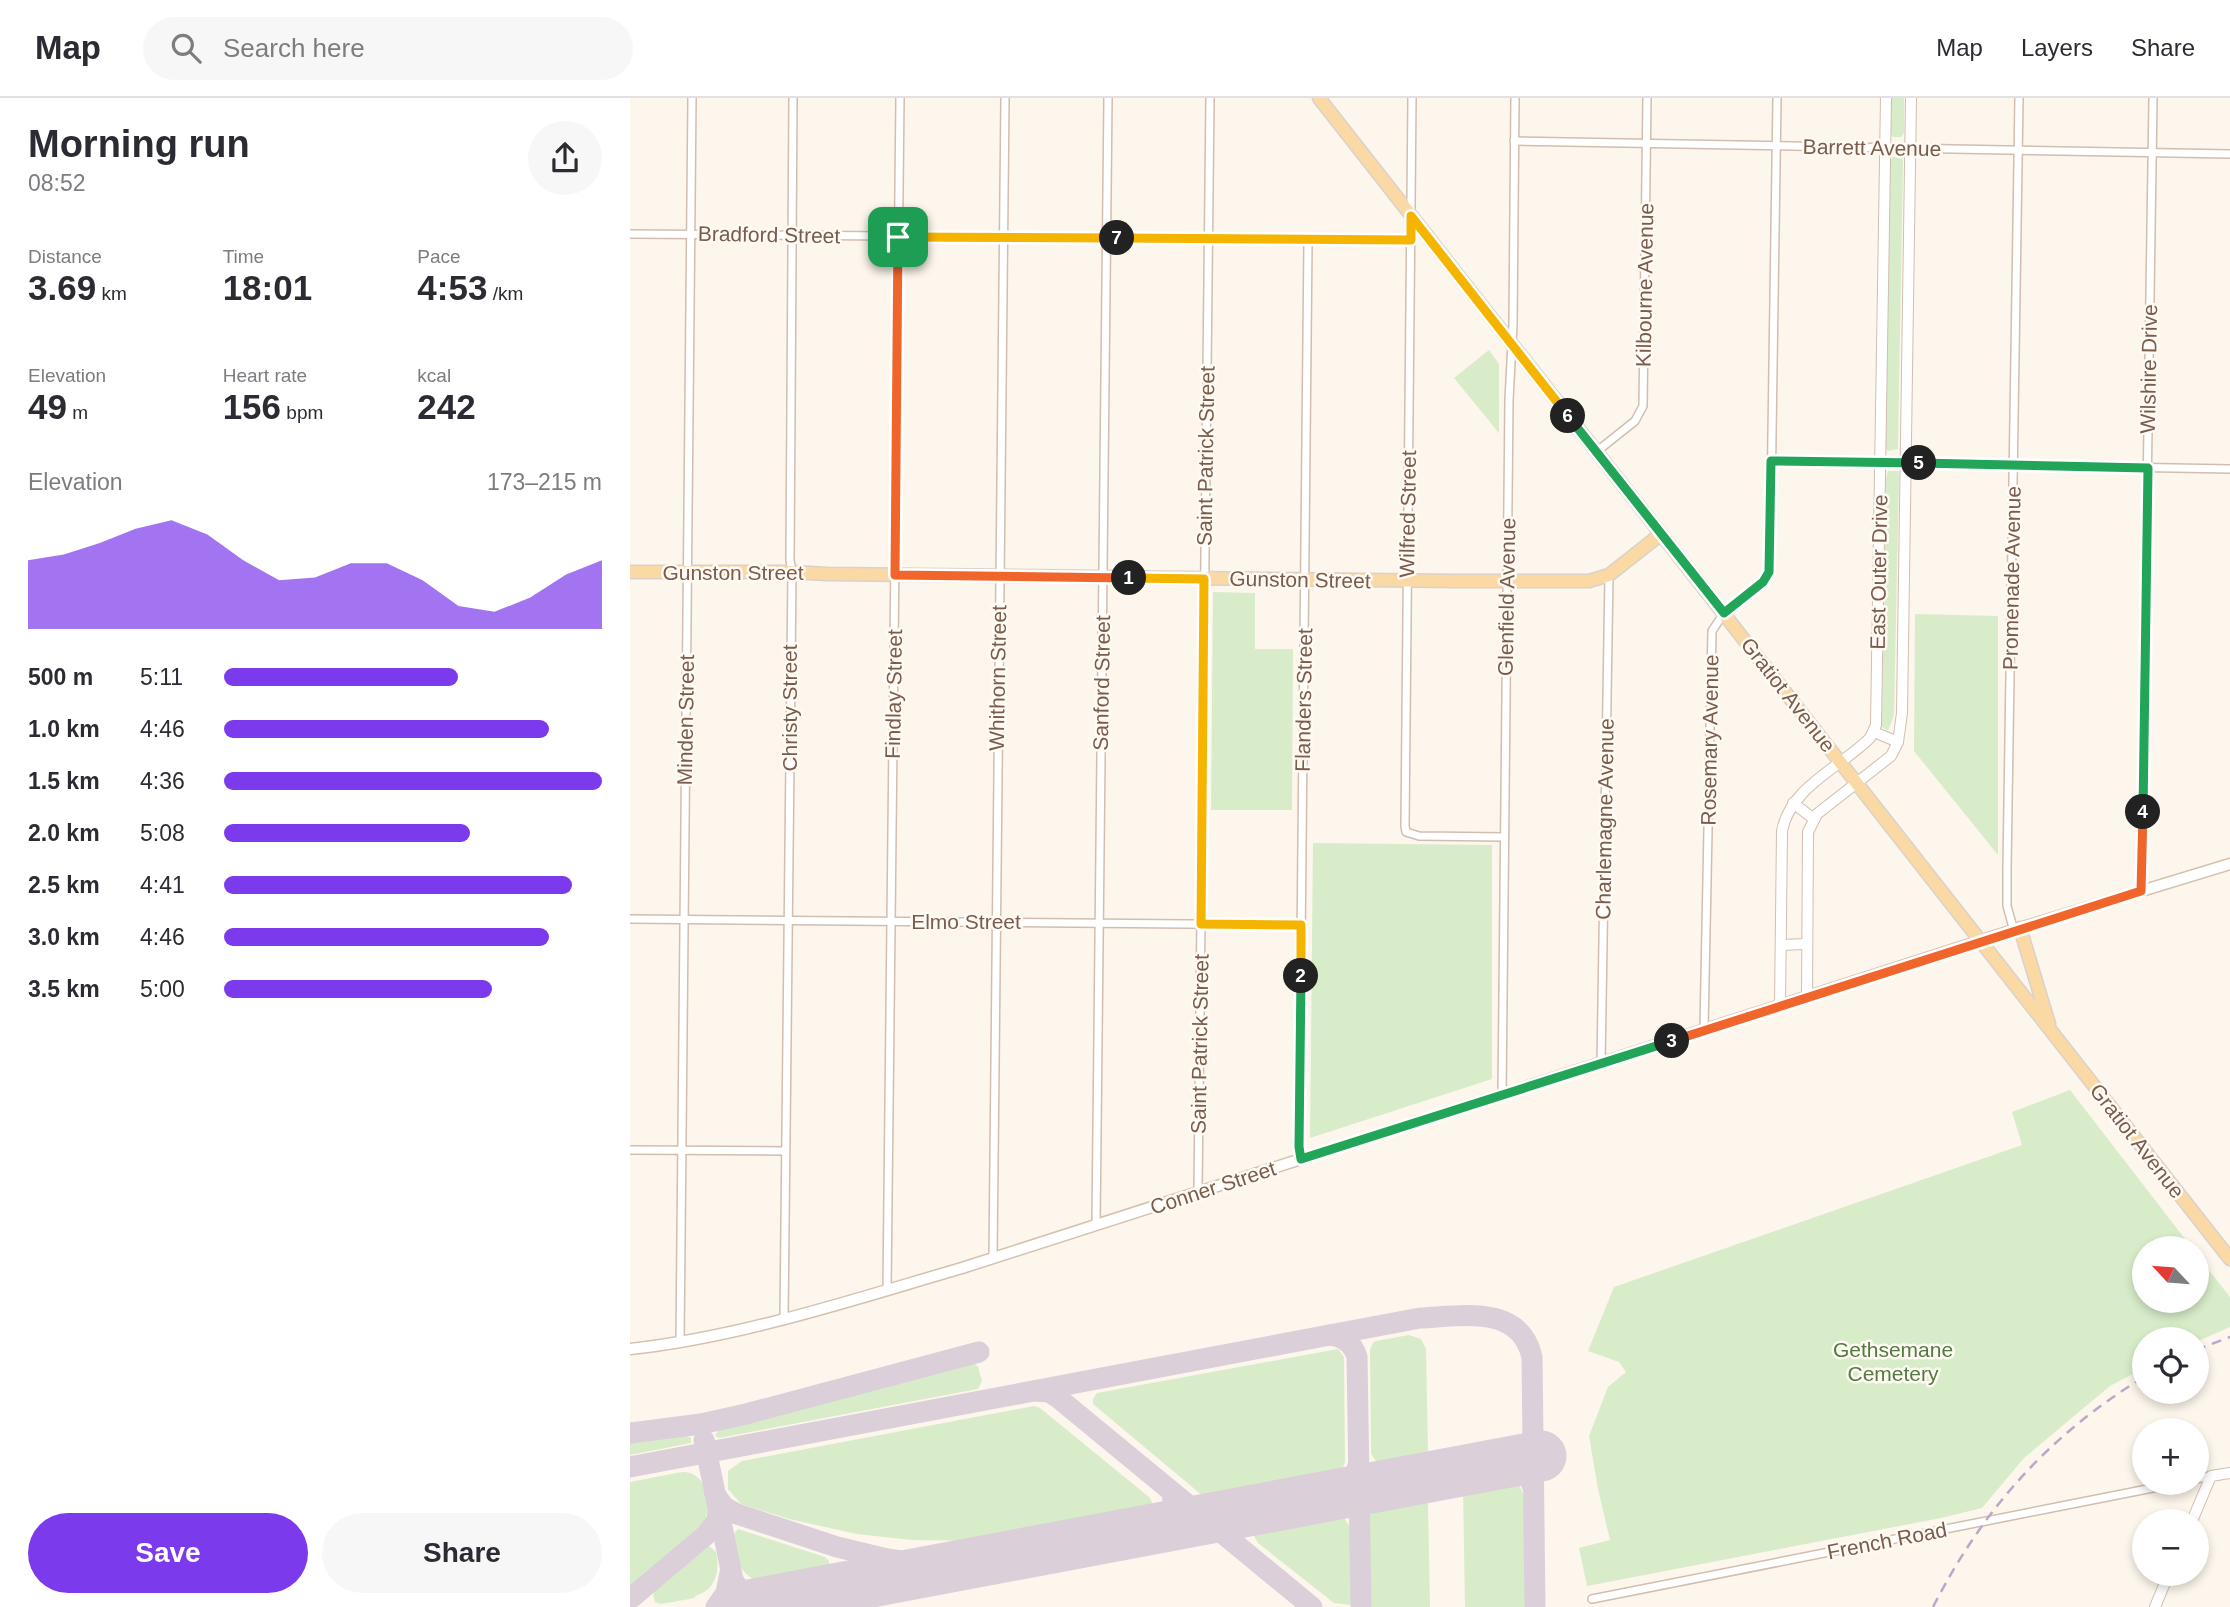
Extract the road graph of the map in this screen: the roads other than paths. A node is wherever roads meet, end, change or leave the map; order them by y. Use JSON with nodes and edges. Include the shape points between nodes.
{"nodes":[{"id":1,"x":692,"y":98,"type":"edge"},
{"id":2,"x":793,"y":98,"type":"edge"},
{"id":3,"x":900,"y":98,"type":"edge"},
{"id":4,"x":1005,"y":98,"type":"edge"},
{"id":5,"x":1108,"y":98,"type":"edge"},
{"id":6,"x":1210,"y":98,"type":"edge"},
{"id":7,"x":1319,"y":98,"type":"edge"},
{"id":8,"x":1412,"y":98,"type":"edge"},
{"id":9,"x":1515,"y":98,"type":"edge"},
{"id":10,"x":1647,"y":98,"type":"edge"},
{"id":11,"x":1777,"y":98,"type":"edge"},
{"id":12,"x":1885,"y":98,"type":"edge"},
{"id":13,"x":1912,"y":98,"type":"edge"},
{"id":14,"x":2020,"y":98,"type":"edge"},
{"id":15,"x":2153,"y":98,"type":"edge"},
{"id":16,"x":1514,"y":141,"type":"junction"},
{"id":17,"x":1647,"y":144,"type":"junction"},
{"id":18,"x":1776,"y":146,"type":"junction"},
{"id":19,"x":1885,"y":148,"type":"junction"},
{"id":20,"x":1911,"y":148,"type":"junction"},
{"id":21,"x":2019,"y":150,"type":"junction"},
{"id":22,"x":2152,"y":153,"type":"junction"},
{"id":23,"x":2230,"y":155,"type":"edge"},
{"id":24,"x":1411,"y":216,"type":"junction"},
{"id":25,"x":630,"y":234,"type":"edge"},
{"id":26,"x":691,"y":234,"type":"junction"},
{"id":27,"x":792,"y":236,"type":"junction"},
{"id":28,"x":898,"y":237,"type":"junction"},
{"id":29,"x":1003,"y":237,"type":"junction"},
{"id":30,"x":1107,"y":238,"type":"junction"},
{"id":31,"x":1208,"y":239,"type":"junction"},
{"id":32,"x":1411,"y":240,"type":"junction"},
{"id":33,"x":1308,"y":241,"type":"junction"},
{"id":34,"x":1512,"y":345,"type":"junction"},
{"id":35,"x":1596,"y":452,"type":"junction"},
{"id":36,"x":1771,"y":461,"type":"junction"},
{"id":37,"x":1881,"y":463,"type":"junction"},
{"id":38,"x":1906,"y":463,"type":"junction"},
{"id":39,"x":2014,"y":464,"type":"junction"},
{"id":40,"x":2148,"y":468,"type":"junction"},
{"id":41,"x":2230,"y":469,"type":"edge"},
{"id":42,"x":1661,"y":534,"type":"junction"},
{"id":43,"x":630,"y":572,"type":"edge"},
{"id":44,"x":792,"y":572,"type":"junction"},
{"id":45,"x":688,"y":573,"type":"junction"},
{"id":46,"x":895,"y":575,"type":"junction"},
{"id":47,"x":1609,"y":575,"type":"junction"},
{"id":48,"x":999,"y":576,"type":"junction"},
{"id":49,"x":1103,"y":577,"type":"junction"},
{"id":50,"x":1204,"y":579,"type":"junction"},
{"id":51,"x":1305,"y":580,"type":"junction"},
{"id":52,"x":1407,"y":581,"type":"junction"},
{"id":53,"x":1507,"y":581,"type":"junction"},
{"id":54,"x":1724,"y":613,"type":"junction"},
{"id":55,"x":1874,"y":732,"type":"junction"},
{"id":56,"x":1898,"y":742,"type":"junction"},
{"id":57,"x":1841,"y":763,"type":"junction"},
{"id":58,"x":1857,"y":783,"type":"junction"},
{"id":59,"x":1793,"y":803,"type":"junction"},
{"id":60,"x":1814,"y":819,"type":"junction"},
{"id":61,"x":1504,"y":837,"type":"junction"},
{"id":62,"x":2230,"y":864,"type":"edge"},
{"id":63,"x":2141,"y":891,"type":"junction"},
{"id":64,"x":630,"y":919,"type":"edge"},
{"id":65,"x":684,"y":920,"type":"junction"},
{"id":66,"x":789,"y":921,"type":"junction"},
{"id":67,"x":891,"y":922,"type":"junction"},
{"id":68,"x":995,"y":922,"type":"junction"},
{"id":69,"x":1099,"y":923,"type":"junction"},
{"id":70,"x":1201,"y":924,"type":"junction"},
{"id":71,"x":1301,"y":925,"type":"junction"},
{"id":72,"x":2017,"y":929,"type":"junction"},
{"id":73,"x":1981,"y":942,"type":"junction"},
{"id":74,"x":1806,"y":944,"type":"junction"},
{"id":75,"x":1781,"y":945,"type":"junction"},
{"id":76,"x":1807,"y":997,"type":"junction"},
{"id":77,"x":1780,"y":1005,"type":"junction"},
{"id":78,"x":1704,"y":1029,"type":"junction"},
{"id":79,"x":2053,"y":1035,"type":"junction"},
{"id":80,"x":1601,"y":1064,"type":"junction"},
{"id":81,"x":1502,"y":1096,"type":"junction"},
{"id":82,"x":630,"y":1150,"type":"edge"},
{"id":83,"x":682,"y":1150,"type":"junction"},
{"id":84,"x":785,"y":1152,"type":"junction"},
{"id":85,"x":1301,"y":1159,"type":"junction"},
{"id":86,"x":1198,"y":1193,"type":"junction"},
{"id":87,"x":1096,"y":1225,"type":"junction"},
{"id":88,"x":993,"y":1258,"type":"junction"},
{"id":89,"x":2230,"y":1259,"type":"edge"},
{"id":90,"x":887,"y":1290,"type":"junction"},
{"id":91,"x":784,"y":1318,"type":"junction"},
{"id":92,"x":680,"y":1343,"type":"junction"},
{"id":93,"x":630,"y":1349,"type":"edge"},
{"id":94,"x":2230,"y":1473,"type":"edge"},
{"id":95,"x":2211,"y":1476,"type":"joint"},
{"id":96,"x":2132,"y":1492,"type":"edge"},
{"id":97,"x":2197,"y":1509,"type":"edge"},
{"id":98,"x":2164,"y":1586,"type":"edge"},
{"id":99,"x":1592,"y":1598,"type":"dead end"},
{"id":100,"x":2155,"y":1607,"type":"edge"}],
"edges":[{"from":1,"to":26,"type":"street","name":"Minden Street"},
{"from":2,"to":27,"type":"street","name":"Christy Street"},
{"from":3,"to":28,"type":"street","name":"Findlay Street"},
{"from":4,"to":29,"type":"street","name":"Whithorn Street"},
{"from":5,"to":30,"type":"street","name":"Sanford Street"},
{"from":6,"to":31,"type":"street","name":"Saint Patrick Street"},
{"from":7,"to":24,"type":"main road","name":"Gratiot Avenue"},
{"from":8,"to":24,"type":"street","name":"Wilfred Street"},
{"from":9,"to":16,"type":"street","name":"Glenfield Avenue"},
{"from":10,"to":17,"type":"street","name":"Kilbourne Avenue"},
{"from":11,"to":18,"type":"street"},
{"from":12,"to":19,"type":"street","name":"East Outer Drive"},
{"from":13,"to":20,"type":"street","name":"East Outer Drive"},
{"from":14,"to":21,"type":"street","name":"Promenade Avenue"},
{"from":15,"to":22,"type":"street","name":"Wilshire Drive"},
{"from":16,"to":17,"type":"street","name":"Barrett Avenue"},
{"from":16,"to":34,"type":"street","name":"Glenfield Avenue"},
{"from":17,"to":18,"type":"street","name":"Barrett Avenue"},
{"from":17,"to":35,"type":"street","name":"Kilbourne Avenue","via":[[1643,406],[1634,421]]},
{"from":18,"to":19,"type":"street","name":"Barrett Avenue"},
{"from":18,"to":36,"type":"street"},
{"from":19,"to":20,"type":"street","name":"Barrett Avenue"},
{"from":19,"to":37,"type":"street","name":"East Outer Drive"},
{"from":20,"to":21,"type":"street","name":"Barrett Avenue"},
{"from":20,"to":38,"type":"street","name":"East Outer Drive"},
{"from":21,"to":22,"type":"street","name":"Barrett Avenue"},
{"from":21,"to":39,"type":"street","name":"Promenade Avenue"},
{"from":22,"to":23,"type":"street","name":"Barrett Avenue"},
{"from":22,"to":40,"type":"street","name":"Wilshire Drive"},
{"from":24,"to":32,"type":"street","name":"Wilfred Street"},
{"from":24,"to":34,"type":"main road","name":"Gratiot Avenue"},
{"from":25,"to":26,"type":"street","name":"Bradford Street"},
{"from":26,"to":27,"type":"street","name":"Bradford Street"},
{"from":26,"to":45,"type":"street","name":"Minden Street"},
{"from":27,"to":28,"type":"street","name":"Bradford Street"},
{"from":27,"to":44,"type":"street","name":"Christy Street"},
{"from":28,"to":29,"type":"street","name":"Bradford Street"},
{"from":28,"to":46,"type":"street","name":"Findlay Street"},
{"from":29,"to":30,"type":"street","name":"Bradford Street"},
{"from":29,"to":48,"type":"street","name":"Whithorn Street"},
{"from":30,"to":31,"type":"street","name":"Bradford Street"},
{"from":30,"to":49,"type":"street","name":"Sanford Street"},
{"from":31,"to":33,"type":"street","name":"Bradford Street"},
{"from":31,"to":50,"type":"street","name":"Saint Patrick Street"},
{"from":32,"to":33,"type":"street","name":"Bradford Street"},
{"from":32,"to":52,"type":"street","name":"Wilfred Street"},
{"from":33,"to":51,"type":"street","name":"Flanders Street"},
{"from":34,"to":35,"type":"main road","name":"Gratiot Avenue"},
{"from":34,"to":53,"type":"street","name":"Glenfield Avenue"},
{"from":35,"to":42,"type":"main road","name":"Gratiot Avenue"},
{"from":36,"to":37,"type":"street"},
{"from":36,"to":54,"type":"street","via":[[1769,572]]},
{"from":37,"to":38,"type":"street"},
{"from":37,"to":55,"type":"street","name":"East Outer Drive"},
{"from":38,"to":39,"type":"street"},
{"from":38,"to":56,"type":"street","name":"East Outer Drive"},
{"from":39,"to":40,"type":"street"},
{"from":39,"to":72,"type":"street","name":"Promenade Avenue","via":[[2007,906]]},
{"from":40,"to":41,"type":"street"},
{"from":40,"to":63,"type":"street","name":"Wilshire Drive"},
{"from":42,"to":47,"type":"main road","name":"Gunston Street"},
{"from":42,"to":54,"type":"main road","name":"Gratiot Avenue"},
{"from":43,"to":45,"type":"main road","name":"Gunston Street"},
{"from":44,"to":45,"type":"main road","name":"Gunston Street"},
{"from":44,"to":46,"type":"main road","name":"Gunston Street"},
{"from":44,"to":66,"type":"street","name":"Christy Street"},
{"from":45,"to":65,"type":"street","name":"Minden Street"},
{"from":46,"to":48,"type":"main road","name":"Gunston Street"},
{"from":46,"to":67,"type":"street","name":"Findlay Street"},
{"from":47,"to":53,"type":"main road","name":"Gunston Street","via":[[1589,581]]},
{"from":47,"to":80,"type":"street","name":"Charlemagne Avenue"},
{"from":48,"to":49,"type":"main road","name":"Gunston Street"},
{"from":48,"to":68,"type":"street","name":"Whithorn Street"},
{"from":49,"to":50,"type":"main road","name":"Gunston Street"},
{"from":49,"to":69,"type":"street","name":"Sanford Street"},
{"from":50,"to":51,"type":"main road","name":"Gunston Street"},
{"from":50,"to":70,"type":"street","name":"Saint Patrick Street"},
{"from":51,"to":52,"type":"main road","name":"Gunston Street"},
{"from":51,"to":71,"type":"street","name":"Flanders Street"},
{"from":52,"to":53,"type":"main road","name":"Gunston Street"},
{"from":52,"to":61,"type":"street","name":"Wilfred Street","via":[[1406,832]]},
{"from":53,"to":61,"type":"street","name":"Glenfield Avenue"},
{"from":54,"to":57,"type":"main road","name":"Gratiot Avenue"},
{"from":54,"to":78,"type":"street","name":"Rosemary Avenue","via":[[1712,631]]},
{"from":55,"to":56,"type":"street"},
{"from":55,"to":57,"type":"street"},
{"from":56,"to":58,"type":"street","via":[[1891,756]]},
{"from":57,"to":58,"type":"main road","name":"Gratiot Avenue"},
{"from":57,"to":59,"type":"street"},
{"from":58,"to":60,"type":"street"},
{"from":58,"to":73,"type":"main road","name":"Gratiot Avenue"},
{"from":59,"to":60,"type":"street"},
{"from":59,"to":75,"type":"street","via":[[1782,831]]},
{"from":60,"to":74,"type":"street","via":[[1806,842]]},
{"from":61,"to":81,"type":"street","name":"Glenfield Avenue"},
{"from":62,"to":63,"type":"main road","name":"Conner Street"},
{"from":63,"to":72,"type":"main road","name":"Conner Street"},
{"from":64,"to":65,"type":"street","name":"Elmo Street"},
{"from":65,"to":66,"type":"street","name":"Elmo Street"},
{"from":65,"to":83,"type":"street","name":"Minden Street"},
{"from":66,"to":67,"type":"street","name":"Elmo Street"},
{"from":66,"to":84,"type":"street","name":"Christy Street"},
{"from":67,"to":68,"type":"street","name":"Elmo Street"},
{"from":67,"to":90,"type":"street","name":"Findlay Street"},
{"from":68,"to":69,"type":"street","name":"Elmo Street"},
{"from":68,"to":88,"type":"street","name":"Whithorn Street"},
{"from":69,"to":70,"type":"street","name":"Elmo Street"},
{"from":69,"to":87,"type":"street","name":"Sanford Street"},
{"from":70,"to":71,"type":"street","name":"Elmo Street"},
{"from":70,"to":86,"type":"street","name":"Saint Patrick Street"},
{"from":71,"to":85,"type":"street","name":"Flanders Street"},
{"from":72,"to":73,"type":"main road","name":"Conner Street"},
{"from":72,"to":79,"type":"main road"},
{"from":73,"to":76,"type":"main road","name":"Conner Street"},
{"from":73,"to":79,"type":"main road","name":"Gratiot Avenue"},
{"from":74,"to":75,"type":"street"},
{"from":74,"to":76,"type":"street"},
{"from":75,"to":77,"type":"street"},
{"from":76,"to":77,"type":"main road","name":"Conner Street"},
{"from":77,"to":78,"type":"main road","name":"Conner Street"},
{"from":78,"to":80,"type":"main road","name":"Conner Street"},
{"from":79,"to":89,"type":"main road","name":"Gratiot Avenue"},
{"from":80,"to":81,"type":"main road","name":"Conner Street"},
{"from":81,"to":85,"type":"main road","name":"Conner Street"},
{"from":82,"to":83,"type":"street"},
{"from":83,"to":84,"type":"street"},
{"from":83,"to":92,"type":"street","name":"Minden Street"},
{"from":84,"to":91,"type":"street","name":"Christy Street"},
{"from":85,"to":86,"type":"main road","name":"Conner Street"},
{"from":86,"to":87,"type":"main road","name":"Conner Street"},
{"from":87,"to":88,"type":"main road","name":"Conner Street"},
{"from":88,"to":90,"type":"main road","name":"Conner Street"},
{"from":90,"to":91,"type":"main road","name":"Conner Street"},
{"from":91,"to":92,"type":"main road","name":"Conner Street"},
{"from":92,"to":93,"type":"main road","name":"Conner Street"},
{"from":94,"to":95,"type":"street"},
{"from":95,"to":97,"type":"street"},
{"from":96,"to":99,"type":"street","name":"French Road"},
{"from":98,"to":100,"type":"street"}]}
